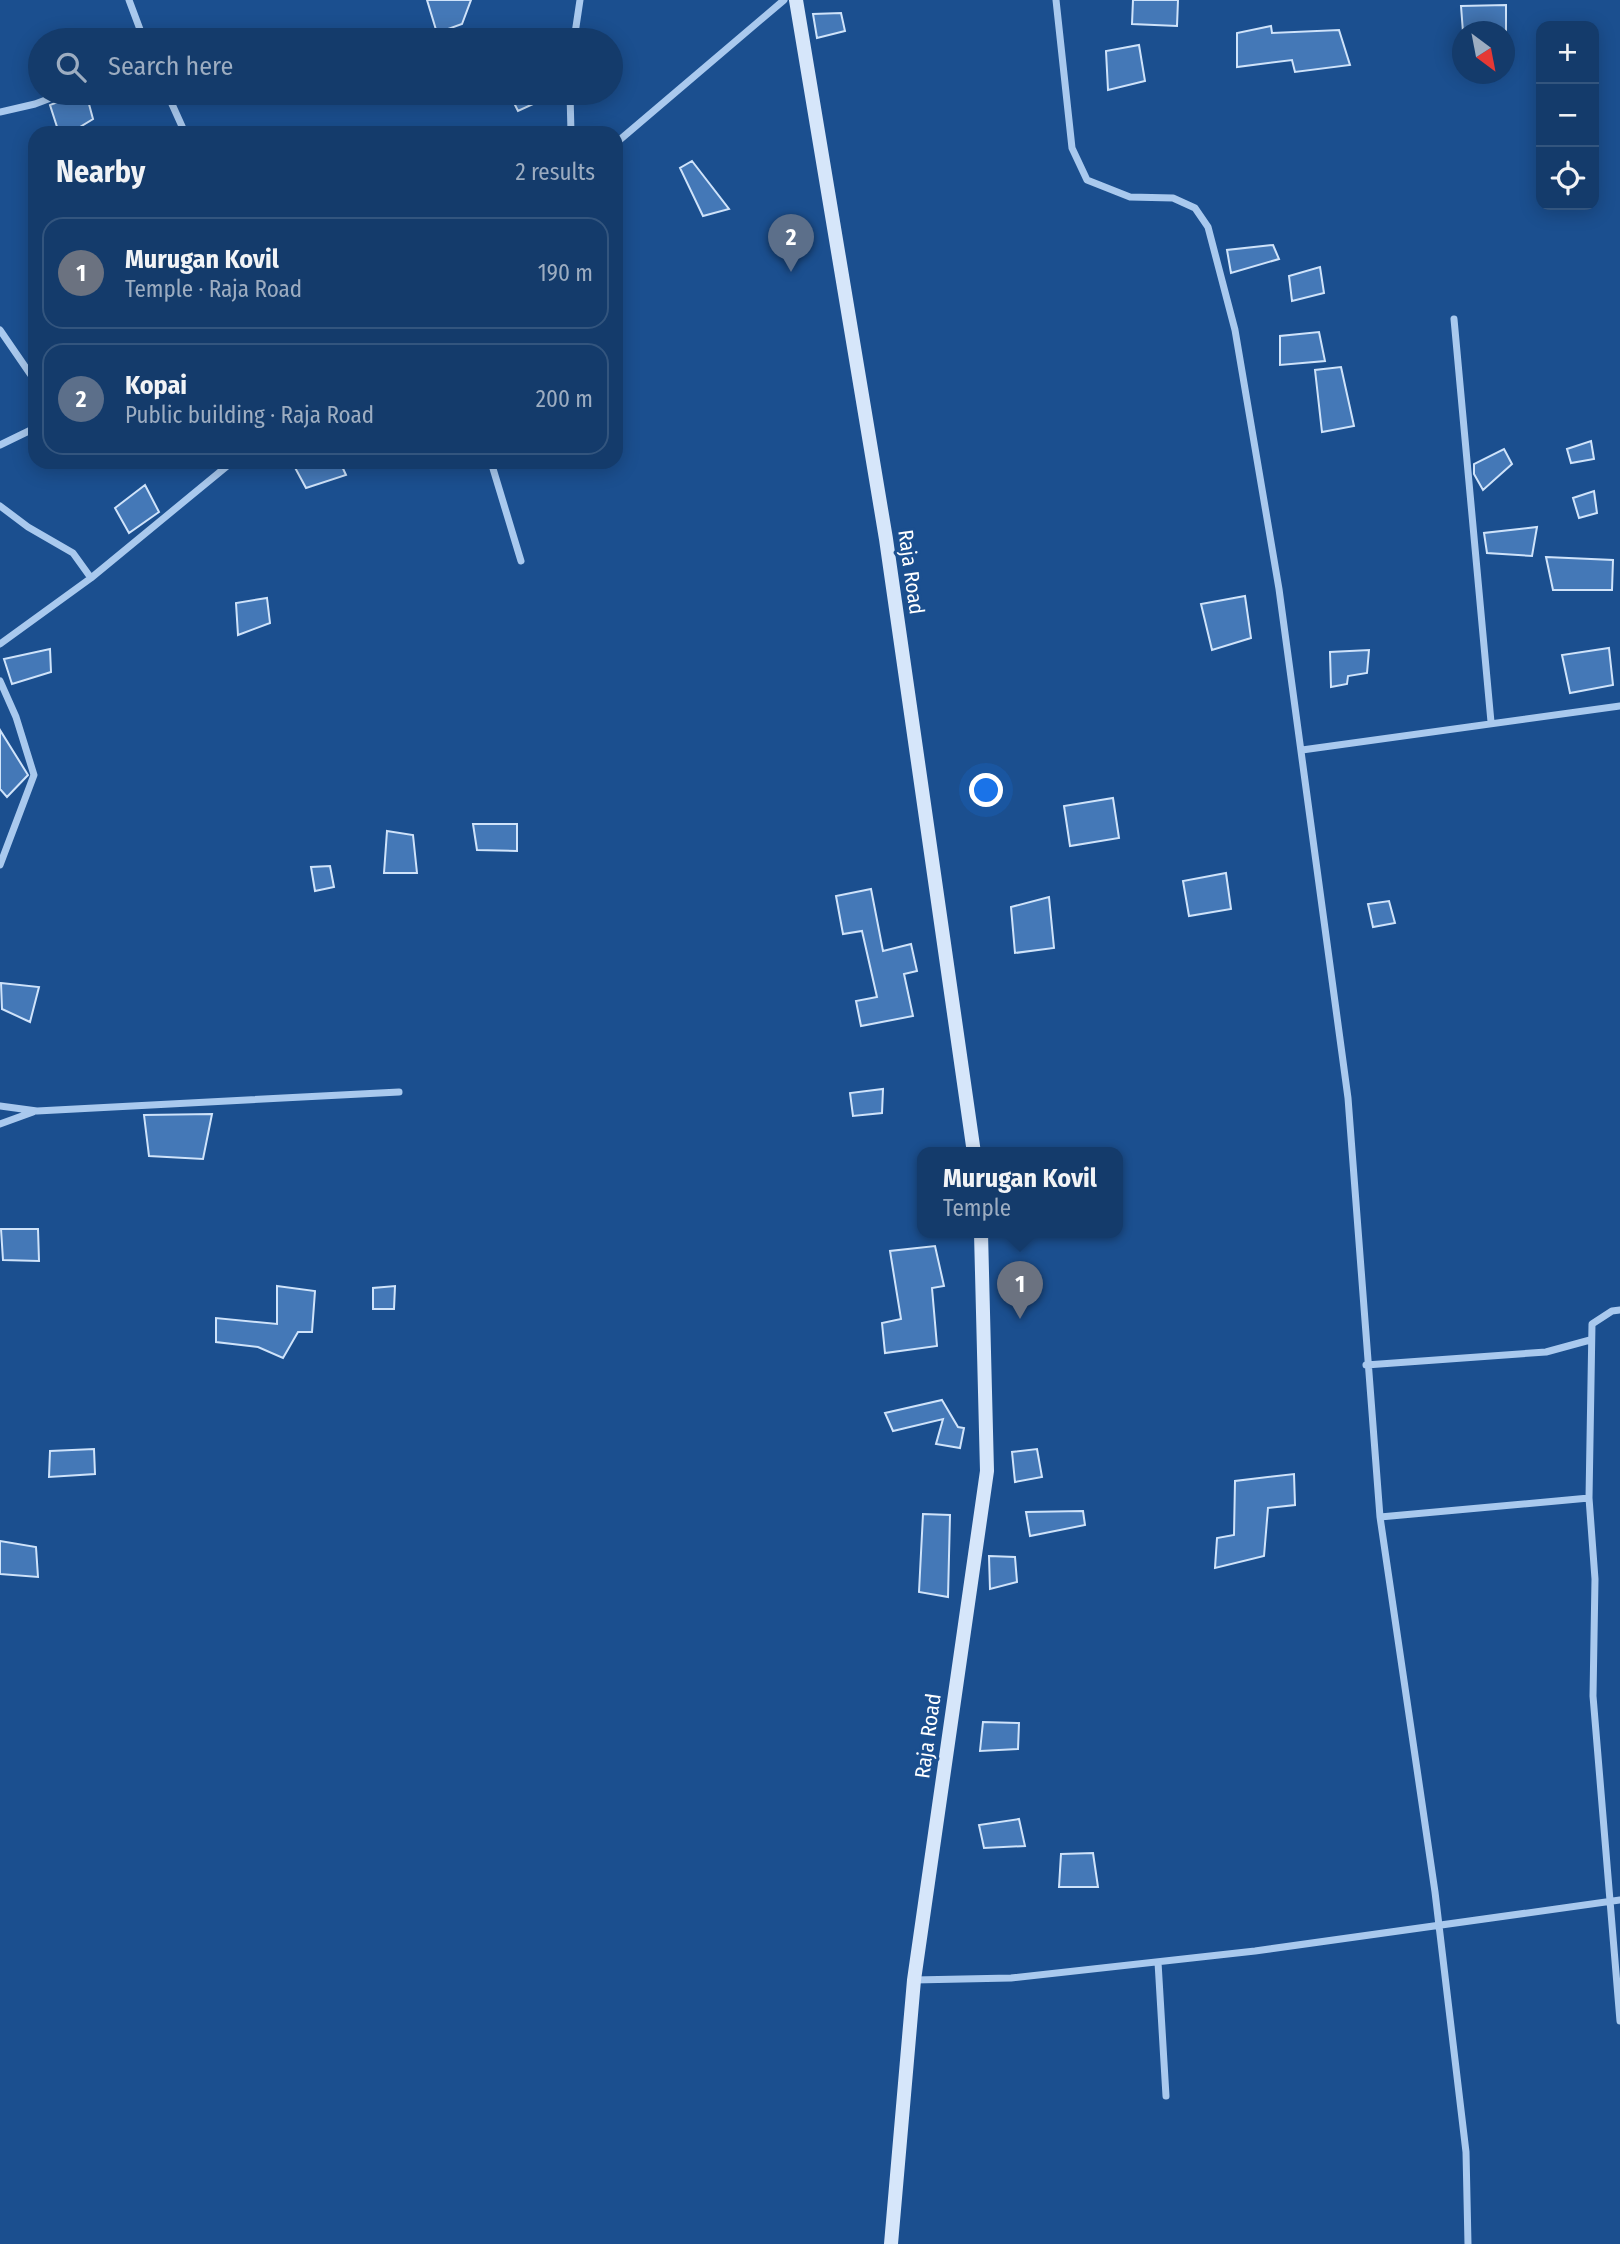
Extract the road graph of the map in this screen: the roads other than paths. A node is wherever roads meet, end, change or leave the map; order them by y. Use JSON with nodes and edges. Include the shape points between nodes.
{"nodes":[{"id":1,"x":129,"y":0,"type":"edge"},
{"id":2,"x":580,"y":0,"type":"edge"},
{"id":3,"x":785,"y":0,"type":"edge"},
{"id":4,"x":796,"y":0,"type":"edge"},
{"id":5,"x":1056,"y":0,"type":"edge"},
{"id":6,"x":140,"y":28,"type":"edge"},
{"id":7,"x":576,"y":28,"type":"edge"},
{"id":8,"x":31,"y":105,"type":"edge"},
{"id":9,"x":172,"y":105,"type":"edge"},
{"id":10,"x":570,"y":105,"type":"edge"},
{"id":11,"x":0,"y":112,"type":"edge"},
{"id":12,"x":182,"y":126,"type":"edge"},
{"id":13,"x":571,"y":126,"type":"edge"},
{"id":14,"x":623,"y":137,"type":"edge"},
{"id":15,"x":1454,"y":319,"type":"dead end"},
{"id":16,"x":0,"y":330,"type":"edge"},
{"id":17,"x":28,"y":371,"type":"edge"},
{"id":18,"x":28,"y":431,"type":"edge"},
{"id":19,"x":0,"y":445,"type":"edge"},
{"id":20,"x":223,"y":469,"type":"edge"},
{"id":21,"x":493,"y":469,"type":"edge"},
{"id":22,"x":0,"y":506,"type":"edge"},
{"id":23,"x":520,"y":561,"type":"dead end"},
{"id":24,"x":91,"y":578,"type":"junction"},
{"id":25,"x":0,"y":645,"type":"edge"},
{"id":26,"x":0,"y":681,"type":"edge"},
{"id":27,"x":1620,"y":706,"type":"edge"},
{"id":28,"x":1491,"y":722,"type":"junction"},
{"id":29,"x":1302,"y":750,"type":"junction"},
{"id":30,"x":0,"y":865,"type":"edge"},
{"id":31,"x":399,"y":1093,"type":"dead end"},
{"id":32,"x":0,"y":1106,"type":"edge"},
{"id":33,"x":37,"y":1111,"type":"junction"},
{"id":34,"x":0,"y":1124,"type":"edge"},
{"id":35,"x":973,"y":1147,"type":"edge"},
{"id":36,"x":981,"y":1238,"type":"edge"},
{"id":37,"x":1620,"y":1310,"type":"edge"},
{"id":38,"x":1590,"y":1340,"type":"junction"},
{"id":39,"x":1366,"y":1365,"type":"junction"},
{"id":40,"x":1589,"y":1498,"type":"junction"},
{"id":41,"x":1380,"y":1517,"type":"junction"},
{"id":42,"x":1620,"y":1900,"type":"edge"},
{"id":43,"x":1608,"y":1901,"type":"junction"},
{"id":44,"x":1438,"y":1925,"type":"junction"},
{"id":45,"x":1158,"y":1962,"type":"junction"},
{"id":46,"x":915,"y":1980,"type":"junction"},
{"id":47,"x":1620,"y":2021,"type":"edge"},
{"id":48,"x":1166,"y":2096,"type":"dead end"},
{"id":49,"x":891,"y":2244,"type":"edge"},
{"id":50,"x":1468,"y":2244,"type":"edge"}],
"edges":[{"from":1,"to":6,"type":"street"},
{"from":2,"to":7,"type":"street"},
{"from":3,"to":14,"type":"street"},
{"from":4,"to":35,"type":"street","name":"Raja Road","via":[[886,539]]},
{"from":5,"to":29,"type":"street","via":[[1072,148],[1087,180],[1130,197],[1173,198],[1195,208],[1208,227],[1235,330]]},
{"from":8,"to":11,"type":"street"},
{"from":9,"to":12,"type":"street"},
{"from":10,"to":13,"type":"street"},
{"from":15,"to":28,"type":"street"},
{"from":16,"to":17,"type":"street"},
{"from":18,"to":19,"type":"street"},
{"from":20,"to":24,"type":"street"},
{"from":21,"to":23,"type":"street"},
{"from":22,"to":24,"type":"street","via":[[73,553]]},
{"from":24,"to":25,"type":"street"},
{"from":26,"to":30,"type":"street","via":[[34,775]]},
{"from":27,"to":28,"type":"street"},
{"from":28,"to":29,"type":"street"},
{"from":29,"to":39,"type":"street","via":[[1348,1098]]},
{"from":31,"to":33,"type":"street"},
{"from":32,"to":33,"type":"street"},
{"from":33,"to":34,"type":"street"},
{"from":36,"to":46,"type":"street","name":"Raja Road","via":[[987,1471]]},
{"from":37,"to":38,"type":"street","via":[[1592,1324]]},
{"from":38,"to":39,"type":"street","via":[[1546,1352]]},
{"from":38,"to":40,"type":"street"},
{"from":39,"to":41,"type":"street"},
{"from":40,"to":41,"type":"street"},
{"from":40,"to":43,"type":"street","via":[[1595,1579],[1593,1696]]},
{"from":41,"to":44,"type":"street"},
{"from":42,"to":43,"type":"street"},
{"from":43,"to":44,"type":"street"},
{"from":43,"to":47,"type":"street"},
{"from":44,"to":45,"type":"street"},
{"from":44,"to":50,"type":"street","via":[[1466,2152]]},
{"from":45,"to":46,"type":"street","via":[[1011,1978]]},
{"from":45,"to":48,"type":"street"},
{"from":46,"to":49,"type":"street","name":"Raja Road"}]}
